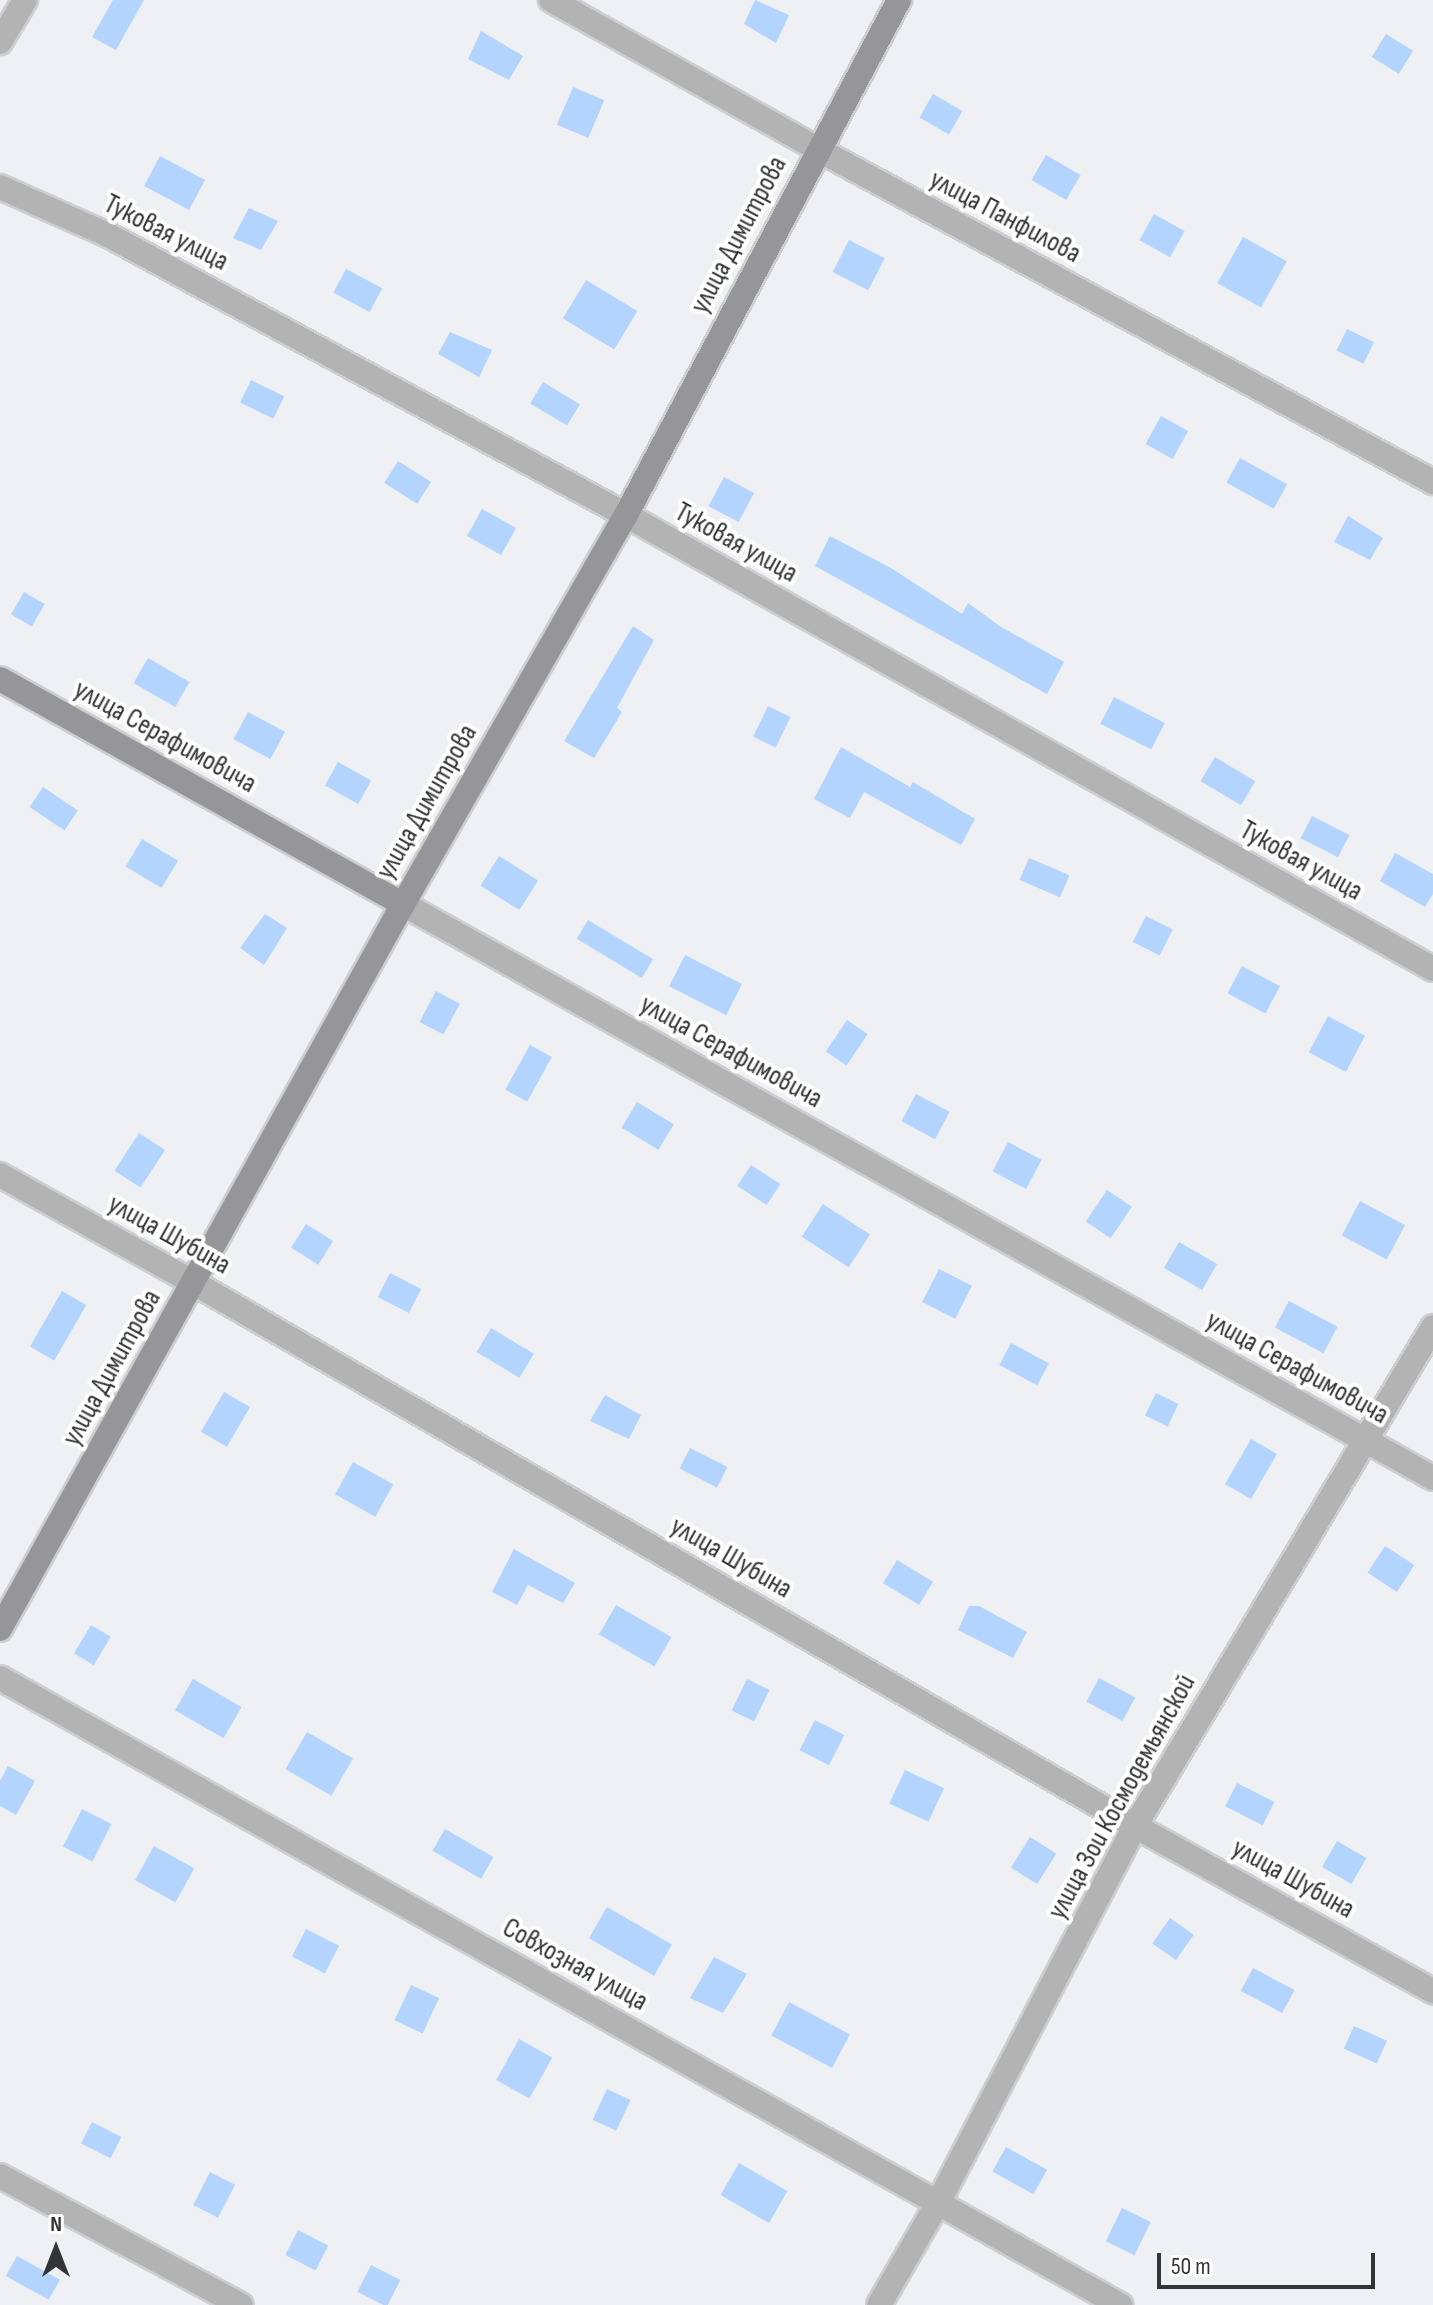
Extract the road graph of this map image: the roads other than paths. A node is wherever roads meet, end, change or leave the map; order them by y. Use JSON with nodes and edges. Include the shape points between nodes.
{"nodes":[{"id":1,"x":25,"y":0,"type":"edge"},
{"id":2,"x":551,"y":0,"type":"edge"},
{"id":3,"x":899,"y":0,"type":"edge"},
{"id":4,"x":0,"y":42,"type":"edge"},
{"id":5,"x":819,"y":150,"type":"junction"},
{"id":6,"x":0,"y":187,"type":"edge"},
{"id":7,"x":1433,"y":482,"type":"edge"},
{"id":8,"x":626,"y":515,"type":"junction"},
{"id":9,"x":0,"y":679,"type":"edge"},
{"id":10,"x":403,"y":904,"type":"junction"},
{"id":11,"x":1433,"y":969,"type":"edge"},
{"id":12,"x":0,"y":1175,"type":"edge"},
{"id":13,"x":194,"y":1283,"type":"junction"},
{"id":14,"x":1433,"y":1327,"type":"edge"},
{"id":15,"x":1367,"y":1441,"type":"junction"},
{"id":16,"x":1433,"y":1478,"type":"edge"},
{"id":17,"x":0,"y":1629,"type":"edge"},
{"id":18,"x":0,"y":1678,"type":"edge"},
{"id":19,"x":1135,"y":1826,"type":"junction"},
{"id":20,"x":1433,"y":1991,"type":"edge"},
{"id":21,"x":0,"y":2176,"type":"edge"},
{"id":22,"x":938,"y":2203,"type":"junction"},
{"id":23,"x":241,"y":2305,"type":"edge"},
{"id":24,"x":879,"y":2305,"type":"edge"},
{"id":25,"x":1120,"y":2305,"type":"edge"}],
"edges":[{"from":1,"to":4,"type":"street"},
{"from":2,"to":5,"type":"street","name":"улица Панфилова"},
{"from":3,"to":5,"type":"street","name":"улица Димитрова"},
{"from":5,"to":7,"type":"street","name":"улица Панфилова"},
{"from":5,"to":8,"type":"street","name":"улица Димитрова"},
{"from":6,"to":8,"type":"street","name":"Туковая улица","via":[[108,235]]},
{"from":8,"to":10,"type":"street","name":"улица Димитрова"},
{"from":8,"to":11,"type":"street","name":"Туковая улица"},
{"from":9,"to":10,"type":"street","name":"улица Серафимовича"},
{"from":10,"to":13,"type":"street","name":"улица Димитрова"},
{"from":10,"to":15,"type":"street","name":"улица Серафимовича"},
{"from":12,"to":13,"type":"street","name":"улица Шубина"},
{"from":13,"to":17,"type":"street","name":"улица Димитрова"},
{"from":13,"to":19,"type":"street","name":"улица Шубина"},
{"from":14,"to":15,"type":"street","name":"улица Зои Космодемьянской"},
{"from":15,"to":16,"type":"street","name":"улица Серафимовича"},
{"from":15,"to":19,"type":"street","name":"улица Зои Космодемьянской"},
{"from":18,"to":22,"type":"street","name":"Совхозная улица"},
{"from":19,"to":20,"type":"street","name":"улица Шубина"},
{"from":19,"to":22,"type":"street","name":"улица Зои Космодемьянской"},
{"from":21,"to":23,"type":"street"},
{"from":22,"to":24,"type":"street","name":"улица Зои Космодемьянской"},
{"from":22,"to":25,"type":"street","name":"Совхозная улица"}]}
